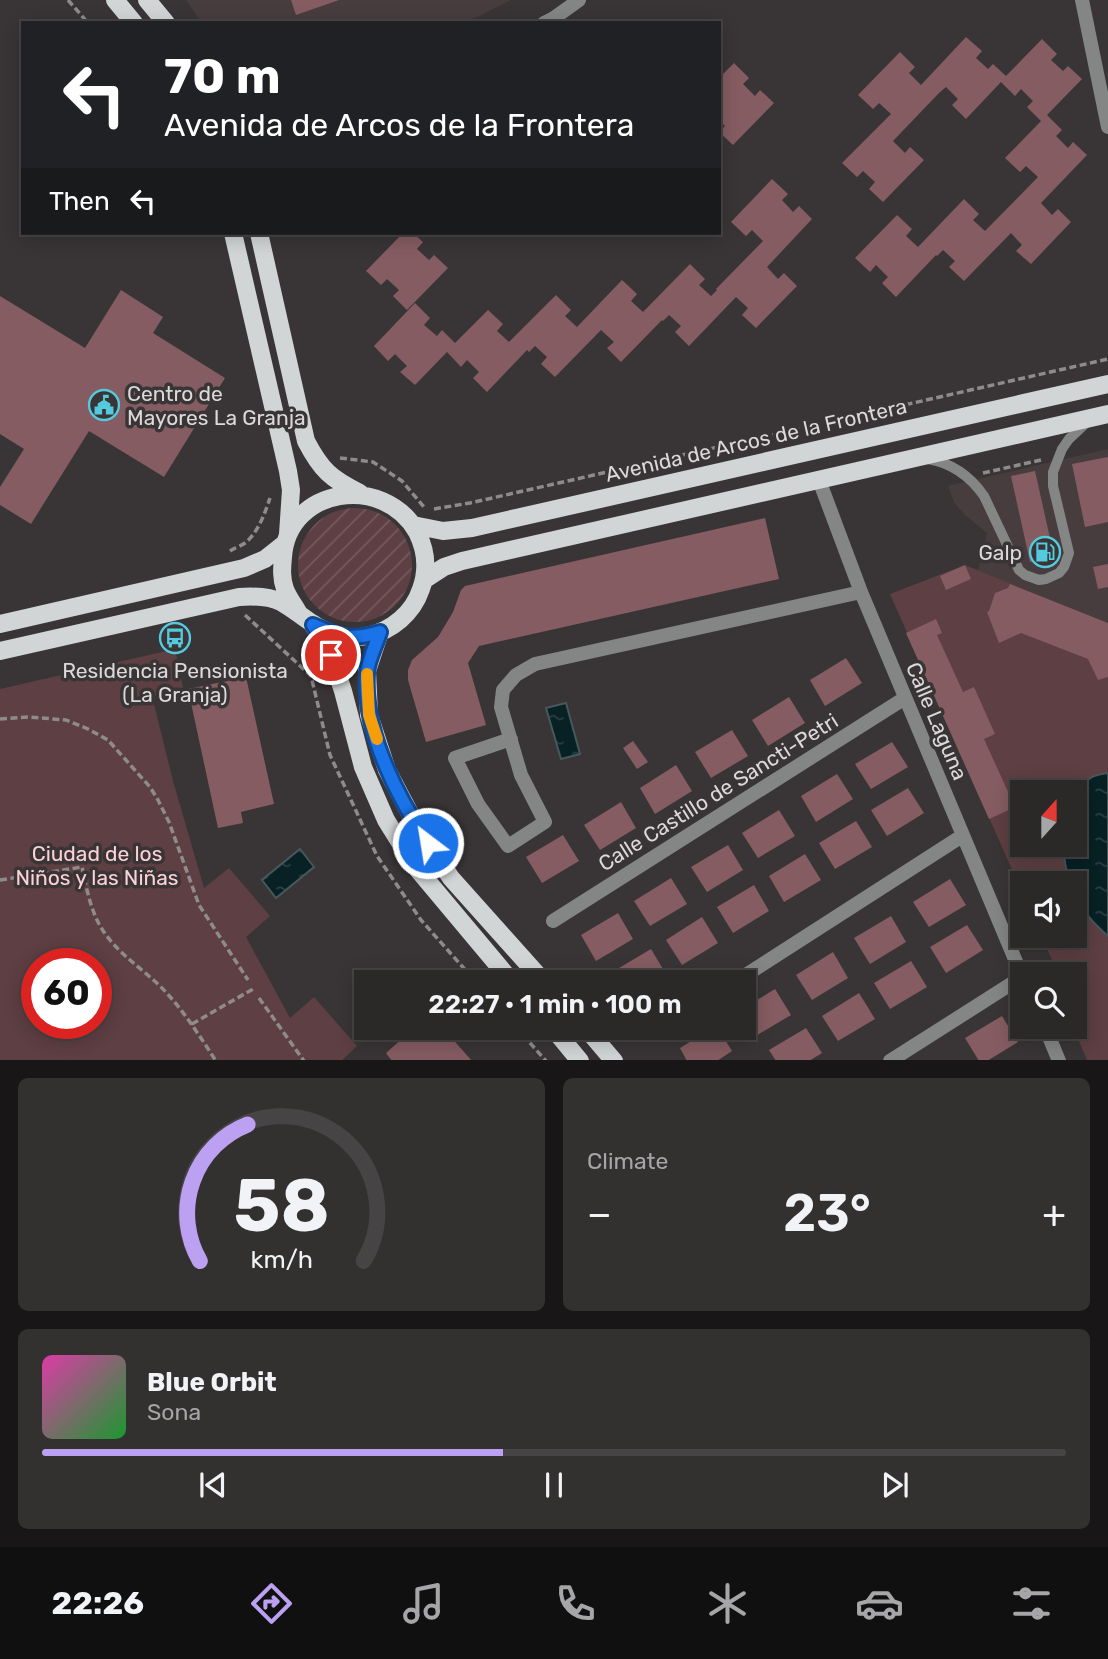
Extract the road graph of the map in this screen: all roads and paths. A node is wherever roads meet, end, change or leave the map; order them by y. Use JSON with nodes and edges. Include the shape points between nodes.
{"nodes":[{"id":1,"x":68,"y":0,"type":"edge"},
{"id":2,"x":115,"y":0,"type":"edge"},
{"id":3,"x":147,"y":0,"type":"edge"},
{"id":4,"x":579,"y":0,"type":"edge"},
{"id":5,"x":1082,"y":0,"type":"edge"},
{"id":6,"x":86,"y":21,"type":"edge"},
{"id":7,"x":132,"y":21,"type":"edge"},
{"id":8,"x":164,"y":21,"type":"edge"},
{"id":9,"x":548,"y":21,"type":"edge"},
{"id":10,"x":1108,"y":127,"type":"edge"},
{"id":11,"x":233,"y":235,"type":"edge"},
{"id":12,"x":259,"y":235,"type":"edge"},
{"id":13,"x":1108,"y":384,"type":"edge"},
{"id":14,"x":1103,"y":415,"type":"edge"},
{"id":15,"x":1059,"y":456,"type":"junction"},
{"id":16,"x":917,"y":458,"type":"junction"},
{"id":17,"x":968,"y":477,"type":"junction"},
{"id":18,"x":819,"y":480,"type":"junction"},
{"id":19,"x":363,"y":495,"type":"junction"},
{"id":20,"x":413,"y":525,"type":"junction"},
{"id":21,"x":286,"y":540,"type":"junction"},
{"id":22,"x":424,"y":580,"type":"junction"},
{"id":23,"x":860,"y":592,"type":"junction"},
{"id":24,"x":298,"y":612,"type":"junction"},
{"id":25,"x":0,"y":624,"type":"edge"},
{"id":26,"x":313,"y":625,"type":"junction"},
{"id":27,"x":380,"y":632,"type":"junction"},
{"id":28,"x":0,"y":651,"type":"edge"},
{"id":29,"x":905,"y":698,"type":"junction"},
{"id":30,"x":0,"y":719,"type":"edge"},
{"id":31,"x":510,"y":739,"type":"junction"},
{"id":32,"x":962,"y":836,"type":"junction"},
{"id":33,"x":0,"y":880,"type":"edge"},
{"id":34,"x":553,"y":921,"type":"dead end"},
{"id":35,"x":1016,"y":962,"type":"edge"},
{"id":36,"x":502,"y":970,"type":"edge"},
{"id":37,"x":533,"y":970,"type":"edge"},
{"id":38,"x":754,"y":970,"type":"edge"},
{"id":39,"x":248,"y":980,"type":"dead end"},
{"id":40,"x":1010,"y":984,"type":"edge"},
{"id":41,"x":253,"y":989,"type":"dead end"},
{"id":42,"x":259,"y":998,"type":"dead end"},
{"id":43,"x":192,"y":1024,"type":"junction"},
{"id":44,"x":1050,"y":1039,"type":"edge"},
{"id":45,"x":528,"y":1040,"type":"edge"},
{"id":46,"x":563,"y":1040,"type":"edge"},
{"id":47,"x":596,"y":1040,"type":"edge"},
{"id":48,"x":216,"y":1060,"type":"edge"},
{"id":49,"x":304,"y":1060,"type":"edge"},
{"id":50,"x":546,"y":1060,"type":"edge"},
{"id":51,"x":580,"y":1060,"type":"edge"},
{"id":52,"x":614,"y":1060,"type":"edge"},
{"id":53,"x":890,"y":1060,"type":"edge"},
{"id":54,"x":1059,"y":1060,"type":"edge"}],
"edges":[{"from":1,"to":6,"type":"path"},
{"from":2,"to":7,"type":"main road"},
{"from":3,"to":8,"type":"main road"},
{"from":4,"to":9,"type":"street"},
{"from":5,"to":10,"type":"street"},
{"from":11,"to":21,"type":"main road","via":[[288,471],[291,490]]},
{"from":12,"to":19,"type":"main road","via":[[306,441],[317,461],[338,482]]},
{"from":13,"to":20,"type":"main road","name":"Avenida de Arcos de la Frontera","via":[[472,528],[443,531]]},
{"from":14,"to":15,"type":"lane","via":[[1078,430]]},
{"from":14,"to":16,"type":"main road"},
{"from":15,"to":17,"type":"path"},
{"from":15,"to":17,"type":"lane","via":[[1053,486],[1069,553],[1059,573],[1046,579],[1019,570],[984,496]]},
{"from":16,"to":17,"type":"lane","via":[[946,463]]},
{"from":16,"to":18,"type":"main road"},
{"from":18,"to":22,"type":"main road","via":[[462,561]]},
{"from":18,"to":23,"type":"street","name":"Calle Laguna"},
{"from":19,"to":20,"type":"main road","via":[[384,500]]},
{"from":19,"to":21,"type":"main road","via":[[326,499],[298,519]]},
{"from":20,"to":22,"type":"main road","via":[[425,557]]},
{"from":21,"to":24,"type":"main road","via":[[282,573]]},
{"from":21,"to":25,"type":"main road","via":[[265,559],[244,568]]},
{"from":22,"to":27,"type":"main road","via":[[417,601],[404,617]]},
{"from":23,"to":29,"type":"street","name":"Calle Laguna"},
{"from":23,"to":31,"type":"street","via":[[535,664],[503,690],[501,707]]},
{"from":24,"to":26,"type":"main road"},
{"from":24,"to":28,"type":"main road","via":[[278,601],[239,597]]},
{"from":26,"to":27,"type":"main road","via":[[341,636]]},
{"from":26,"to":36,"type":"main road","via":[[331,655],[363,767],[386,820],[414,865]]},
{"from":27,"to":37,"type":"main road","via":[[367,671],[369,715],[387,770],[451,878]]},
{"from":29,"to":32,"type":"street","name":"Calle Laguna"},
{"from":29,"to":34,"type":"street","name":"Calle Castillo de Sancti-Petri"},
{"from":30,"to":39,"type":"path","via":[[66,720],[107,740],[158,800],[200,905]]},
{"from":31,"to":31,"type":"street","via":[[455,758],[478,804],[508,846],[545,822],[521,775]]},
{"from":32,"to":35,"type":"street","name":"Calle Laguna"},
{"from":32,"to":38,"type":"street"},
{"from":33,"to":43,"type":"path","via":[[82,867],[99,924]]},
{"from":40,"to":53,"type":"street"},
{"from":41,"to":43,"type":"path"},
{"from":42,"to":49,"type":"path"},
{"from":43,"to":48,"type":"path"},
{"from":44,"to":54,"type":"street"},
{"from":45,"to":50,"type":"path"},
{"from":46,"to":51,"type":"main road"},
{"from":47,"to":52,"type":"main road"}]}
